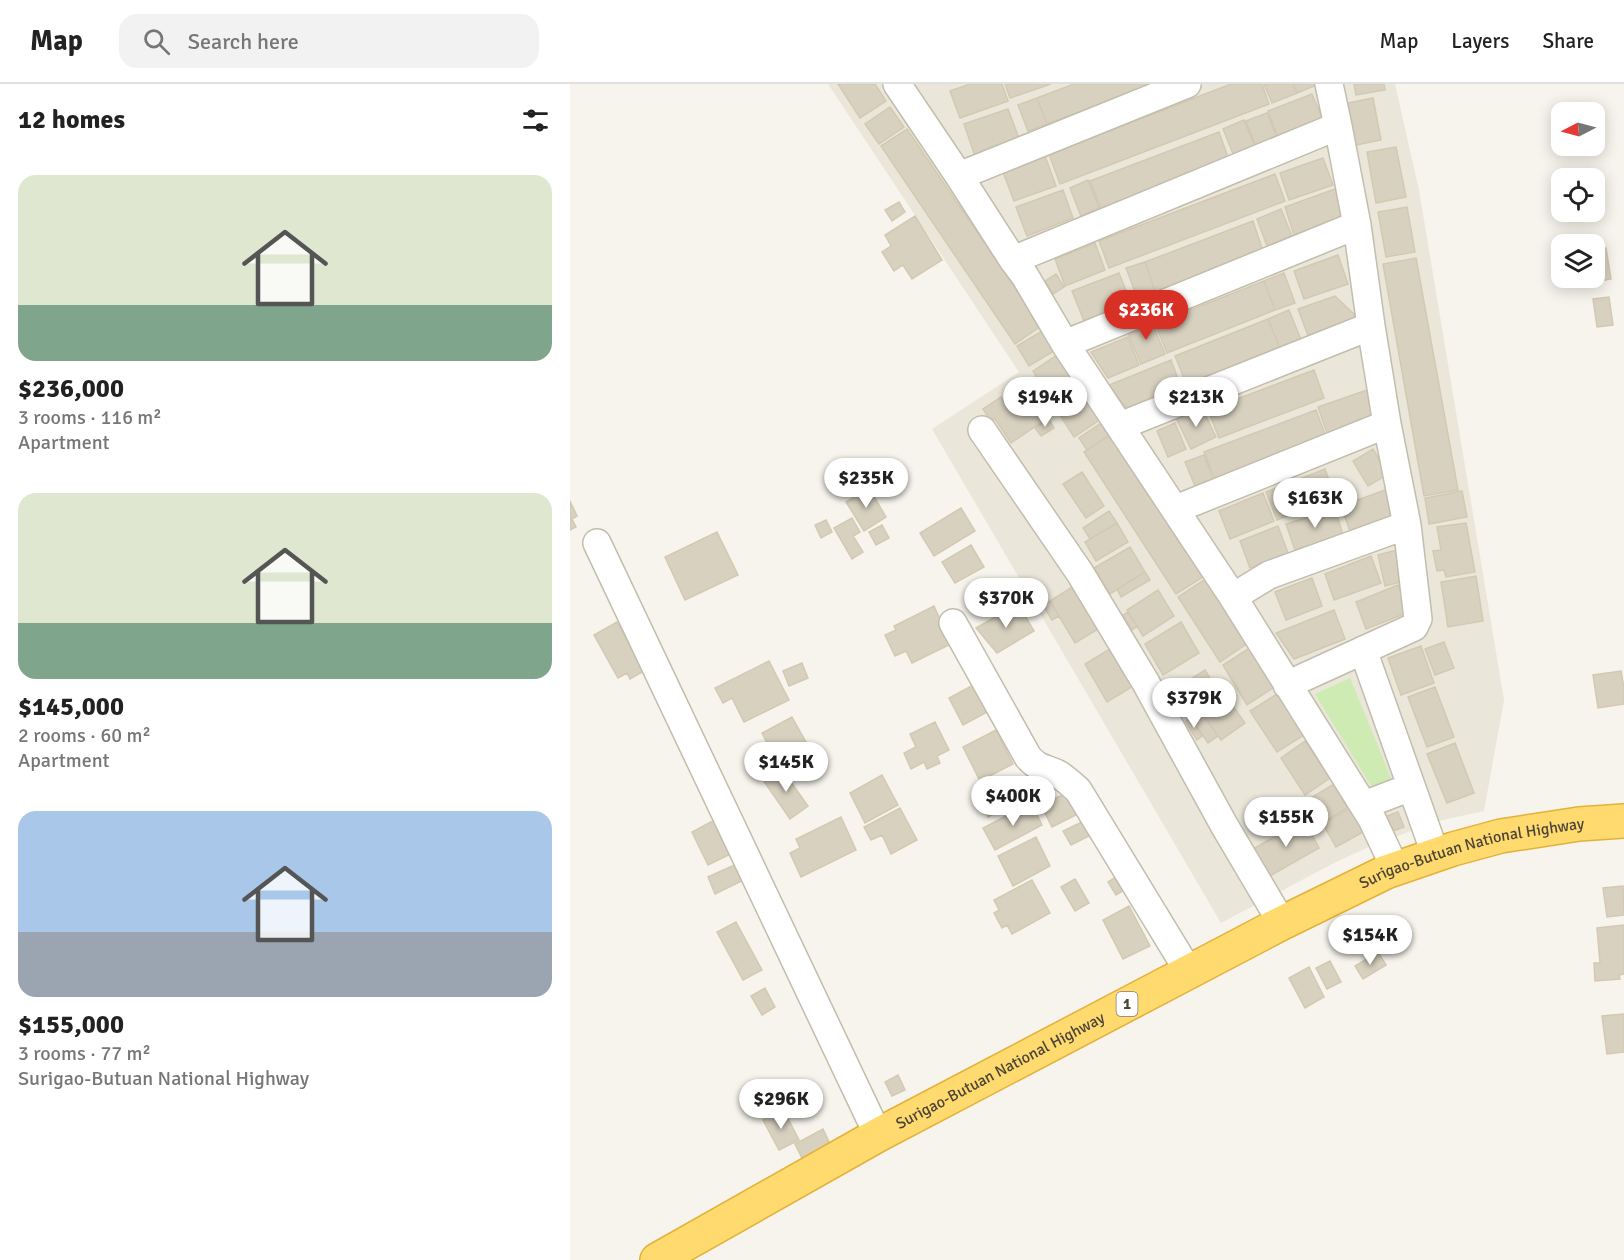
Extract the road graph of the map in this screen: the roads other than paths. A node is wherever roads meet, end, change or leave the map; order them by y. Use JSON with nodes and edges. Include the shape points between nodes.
{"nodes":[{"id":1,"x":1187,"y":84,"type":"edge"},
{"id":2,"x":1329,"y":84,"type":"edge"},
{"id":3,"x":905,"y":86,"type":"edge"},
{"id":4,"x":1338,"y":126,"type":"junction"},
{"id":5,"x":959,"y":176,"type":"junction"},
{"id":6,"x":1357,"y":225,"type":"junction"},
{"id":7,"x":1012,"y":260,"type":"junction"},
{"id":8,"x":1371,"y":326,"type":"junction"},
{"id":9,"x":1065,"y":344,"type":"junction"},
{"id":10,"x":1387,"y":424,"type":"junction"},
{"id":11,"x":1120,"y":426,"type":"junction"},
{"id":12,"x":982,"y":430,"type":"dead end"},
{"id":13,"x":1176,"y":509,"type":"junction"},
{"id":14,"x":1407,"y":525,"type":"junction"},
{"id":15,"x":597,"y":543,"type":"dead end"},
{"id":16,"x":1233,"y":597,"type":"junction"},
{"id":17,"x":953,"y":623,"type":"dead end"},
{"id":18,"x":1363,"y":650,"type":"junction"},
{"id":19,"x":1287,"y":685,"type":"junction"},
{"id":20,"x":1411,"y":786,"type":"junction"},
{"id":21,"x":1364,"y":805,"type":"junction"},
{"id":22,"x":1624,"y":821,"type":"edge"},
{"id":23,"x":1436,"y":855,"type":"junction"},
{"id":24,"x":1395,"y":868,"type":"junction"},
{"id":25,"x":1282,"y":923,"type":"junction"},
{"id":26,"x":1189,"y":972,"type":"junction"},
{"id":27,"x":878,"y":1135,"type":"junction"},
{"id":28,"x":657,"y":1260,"type":"edge"}],
"edges":[{"from":1,"to":5,"type":"street"},
{"from":2,"to":4,"type":"street"},
{"from":3,"to":5,"type":"street"},
{"from":4,"to":6,"type":"street"},
{"from":4,"to":7,"type":"street"},
{"from":5,"to":7,"type":"street"},
{"from":6,"to":8,"type":"street"},
{"from":6,"to":9,"type":"street"},
{"from":7,"to":9,"type":"street"},
{"from":8,"to":10,"type":"street"},
{"from":8,"to":11,"type":"street"},
{"from":9,"to":11,"type":"street"},
{"from":10,"to":13,"type":"street"},
{"from":10,"to":14,"type":"street"},
{"from":11,"to":13,"type":"street"},
{"from":12,"to":25,"type":"street","via":[[1080,573]]},
{"from":13,"to":16,"type":"street"},
{"from":14,"to":16,"type":"street","via":[[1269,575]]},
{"from":14,"to":18,"type":"street","via":[[1417,623]]},
{"from":15,"to":27,"type":"street"},
{"from":16,"to":19,"type":"street"},
{"from":17,"to":26,"type":"street","via":[[1028,757],[1033,764],[1057,773],[1078,790]]},
{"from":18,"to":19,"type":"street"},
{"from":18,"to":20,"type":"street"},
{"from":19,"to":21,"type":"street"},
{"from":20,"to":21,"type":"street"},
{"from":20,"to":23,"type":"street"},
{"from":21,"to":24,"type":"street"},
{"from":22,"to":23,"type":"highway","name":"Surigao-Butuan National Highway","number":"1","via":[[1528,831]]},
{"from":23,"to":24,"type":"highway","name":"Surigao-Butuan National Highway","number":"1"},
{"from":24,"to":25,"type":"highway","name":"Surigao-Butuan National Highway","number":"1"},
{"from":25,"to":26,"type":"highway","name":"Surigao-Butuan National Highway","number":"1"},
{"from":26,"to":27,"type":"highway","name":"Surigao-Butuan National Highway","number":"1"},
{"from":27,"to":28,"type":"highway","name":"Surigao-Butuan National Highway","number":"1"}]}
